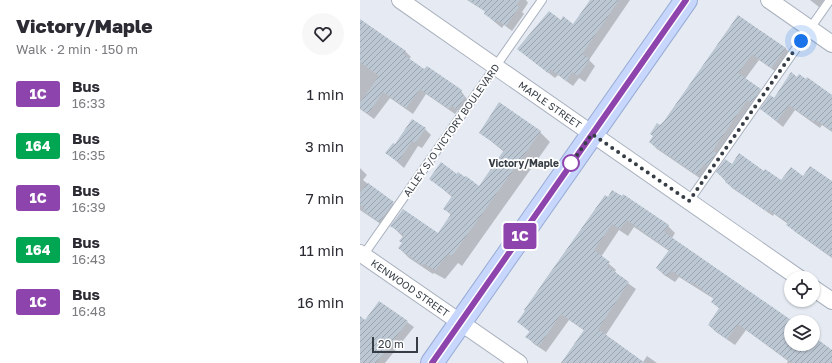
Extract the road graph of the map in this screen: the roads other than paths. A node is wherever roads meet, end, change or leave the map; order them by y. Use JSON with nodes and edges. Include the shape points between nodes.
{"nodes":[{"id":1,"x":400,"y":0,"type":"edge"},
{"id":2,"x":542,"y":0,"type":"edge"},
{"id":3,"x":686,"y":0,"type":"edge"},
{"id":4,"x":769,"y":0,"type":"edge"},
{"id":5,"x":830,"y":0,"type":"edge"},
{"id":6,"x":810,"y":28,"type":"junction"},
{"id":7,"x":832,"y":44,"type":"edge"},
{"id":8,"x":496,"y":67,"type":"junction"},
{"id":9,"x":592,"y":134,"type":"junction"},
{"id":10,"x":689,"y":201,"type":"junction"},
{"id":11,"x":361,"y":256,"type":"edge"},
{"id":12,"x":789,"y":271,"type":"edge"},
{"id":13,"x":820,"y":293,"type":"edge"},
{"id":14,"x":832,"y":301,"type":"edge"},
{"id":15,"x":460,"y":323,"type":"junction"},
{"id":16,"x":432,"y":363,"type":"edge"},
{"id":17,"x":519,"y":363,"type":"edge"}],
"edges":[{"from":1,"to":8,"type":"street","name":"MAPLE STREET"},
{"from":2,"to":8,"type":"lane","name":"ALLEY S/O VICTORY BOULEVARD"},
{"from":3,"to":9,"type":"main road"},
{"from":4,"to":6,"type":"street"},
{"from":5,"to":6,"type":"lane"},
{"from":6,"to":7,"type":"street"},
{"from":6,"to":10,"type":"lane"},
{"from":8,"to":9,"type":"street","name":"MAPLE STREET"},
{"from":8,"to":11,"type":"lane","name":"ALLEY S/O VICTORY BOULEVARD"},
{"from":9,"to":10,"type":"street","name":"MAPLE STREET"},
{"from":9,"to":15,"type":"main road"},
{"from":10,"to":12,"type":"street","name":"MAPLE STREET"},
{"from":11,"to":15,"type":"street","name":"KENWOOD STREET"},
{"from":13,"to":14,"type":"street"},
{"from":15,"to":16,"type":"main road"},
{"from":15,"to":17,"type":"street","name":"KENWOOD STREET"}]}
